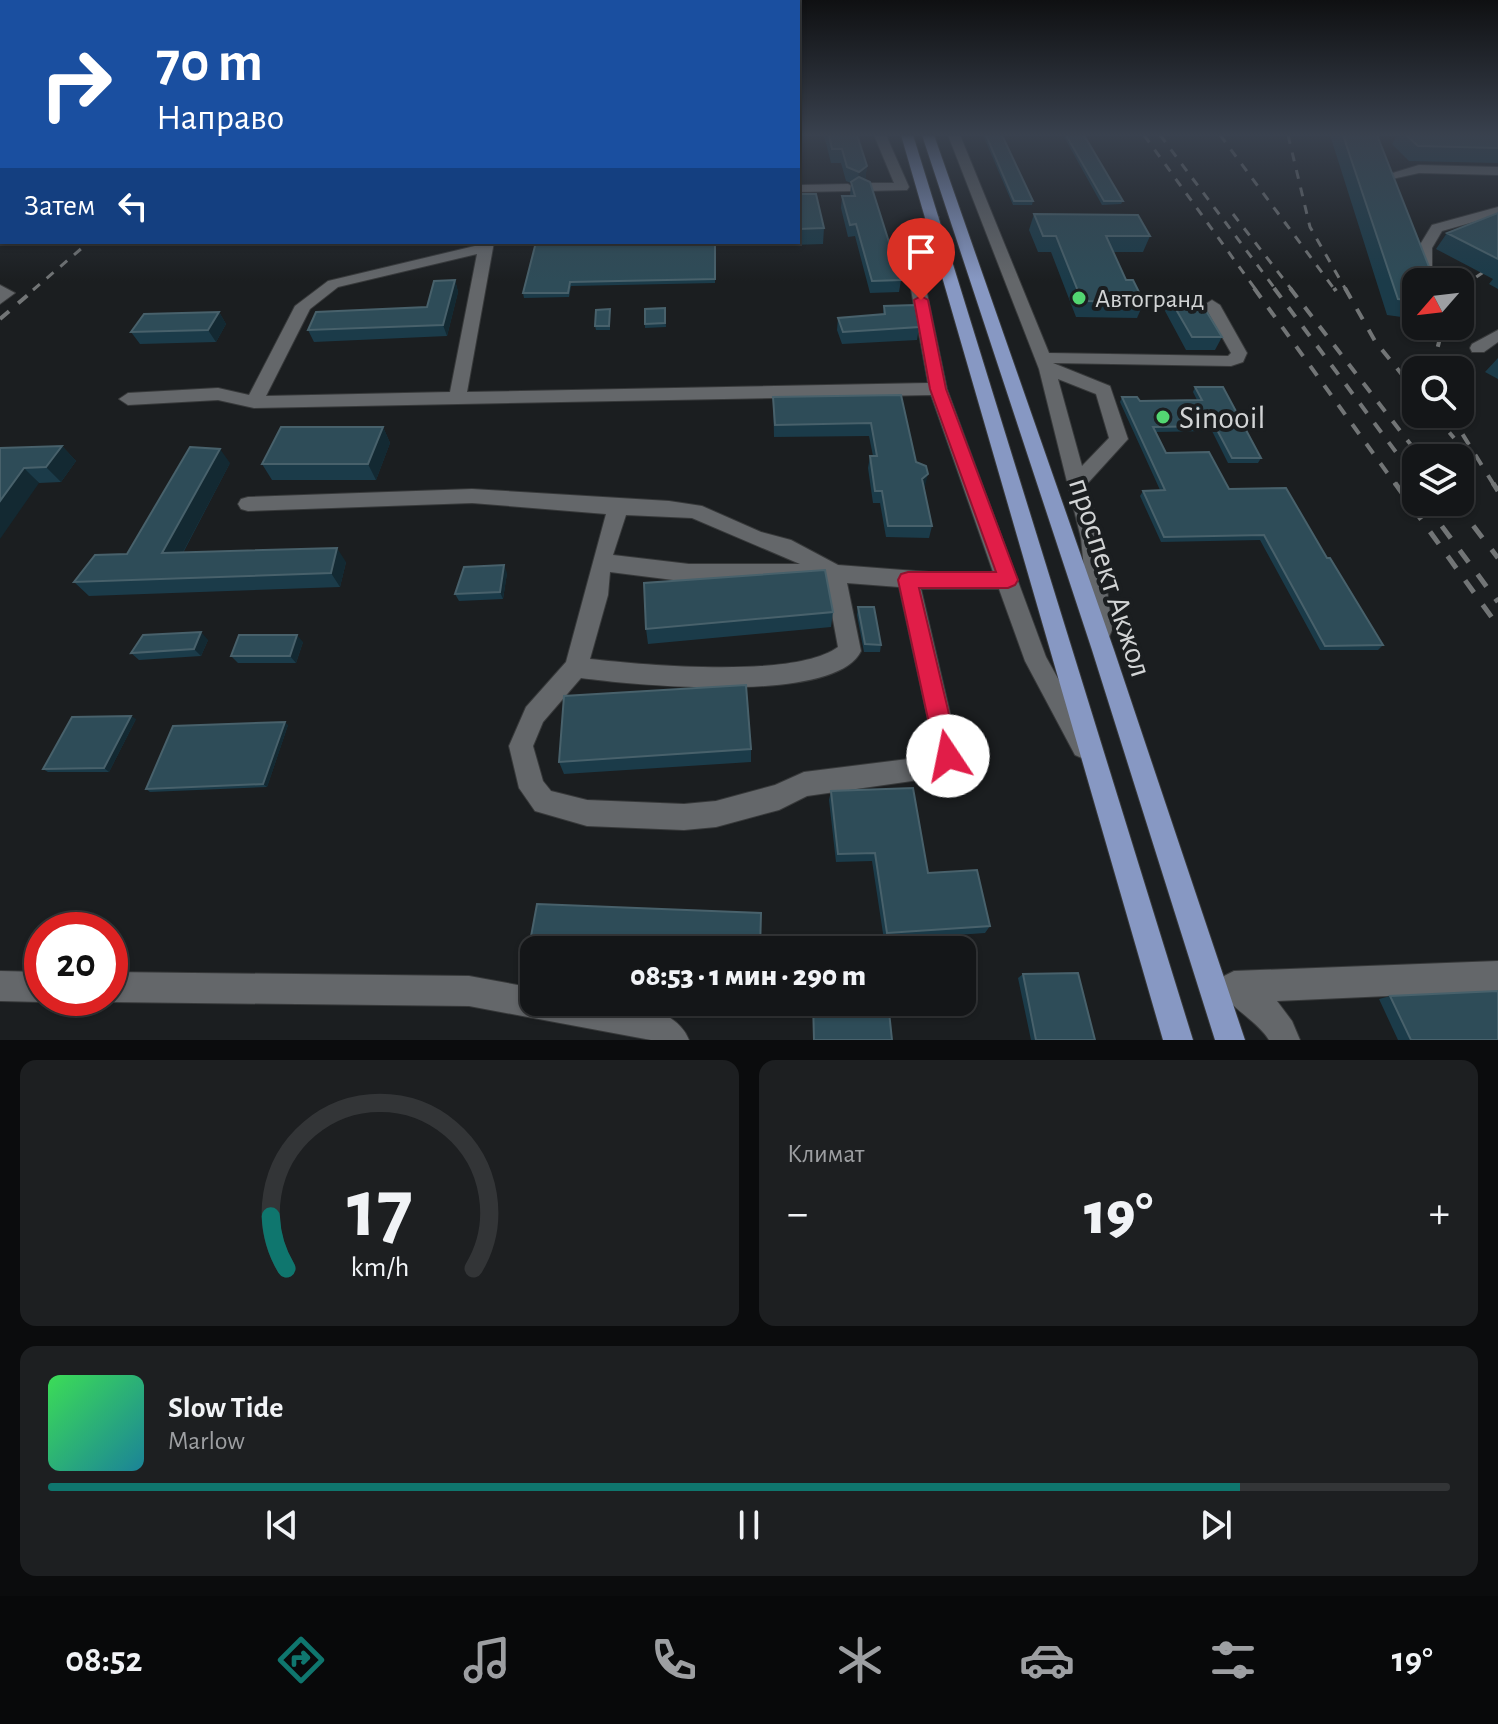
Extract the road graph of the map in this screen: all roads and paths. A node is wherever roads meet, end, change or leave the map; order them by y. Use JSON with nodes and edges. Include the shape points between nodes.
{"nodes":[{"id":1,"x":901,"y":184,"type":"edge"},
{"id":2,"x":922,"y":184,"type":"edge"},
{"id":3,"x":973,"y":184,"type":"edge"},
{"id":4,"x":946,"y":186,"type":"joint"},
{"id":5,"x":867,"y":187,"type":"edge"},
{"id":6,"x":923,"y":187,"type":"junction"},
{"id":7,"x":848,"y":188,"type":"edge"},
{"id":8,"x":801,"y":189,"type":"dead end"},
{"id":9,"x":1498,"y":211,"type":"edge"},
{"id":10,"x":932,"y":217,"type":"junction"},
{"id":11,"x":486,"y":245,"type":"edge"},
{"id":12,"x":1425,"y":268,"type":"edge"},
{"id":13,"x":0,"y":290,"type":"edge"},
{"id":14,"x":0,"y":299,"type":"edge"},
{"id":15,"x":1212,"y":305,"type":"dead end"},
{"id":16,"x":1498,"y":335,"type":"edge"},
{"id":17,"x":1478,"y":348,"type":"dead end"},
{"id":18,"x":1045,"y":363,"type":"junction"},
{"id":19,"x":938,"y":389,"type":"junction"},
{"id":20,"x":128,"y":399,"type":"dead end"},
{"id":21,"x":457,"y":399,"type":"junction"},
{"id":22,"x":254,"y":402,"type":"junction"},
{"id":23,"x":1077,"y":482,"type":"junction"},
{"id":24,"x":248,"y":504,"type":"dead end"},
{"id":25,"x":618,"y":507,"type":"junction"},
{"id":26,"x":601,"y":562,"type":"junction"},
{"id":27,"x":835,"y":573,"type":"junction"},
{"id":28,"x":908,"y":580,"type":"junction"},
{"id":29,"x":1008,"y":580,"type":"junction"},
{"id":30,"x":1103,"y":650,"type":"junction"},
{"id":31,"x":576,"y":667,"type":"junction"},
{"id":32,"x":1098,"y":772,"type":"junction"},
{"id":33,"x":1206,"y":971,"type":"junction"},
{"id":34,"x":1498,"y":976,"type":"edge"},
{"id":35,"x":0,"y":986,"type":"edge"},
{"id":36,"x":24,"y":987,"type":"edge"},
{"id":37,"x":128,"y":987,"type":"edge"},
{"id":38,"x":1237,"y":988,"type":"junction"},
{"id":39,"x":1283,"y":1035,"type":"edge"},
{"id":40,"x":674,"y":1040,"type":"edge"},
{"id":41,"x":1178,"y":1040,"type":"edge"},
{"id":42,"x":1230,"y":1040,"type":"edge"}],
"edges":[{"from":1,"to":5,"type":"street"},
{"from":2,"to":6,"type":"main road","name":"проспект Акжол"},
{"from":3,"to":18,"type":"street"},
{"from":4,"to":6,"type":"main road"},
{"from":4,"to":30,"type":"main road","name":"проспект Акжол"},
{"from":6,"to":10,"type":"main road","name":"проспект Акжол"},
{"from":7,"to":8,"type":"street"},
{"from":9,"to":12,"type":"street","via":[[1437,228],[1425,248]]},
{"from":10,"to":19,"type":"street","via":[[909,240]]},
{"from":10,"to":32,"type":"main road","name":"проспект Акжол"},
{"from":11,"to":21,"type":"street"},
{"from":11,"to":22,"type":"street","via":[[333,284],[303,306]]},
{"from":13,"to":14,"type":"street","via":[[7,293]]},
{"from":15,"to":18,"type":"street","via":[[1239,353],[1231,361]]},
{"from":16,"to":17,"type":"street"},
{"from":18,"to":23,"type":"street"},
{"from":18,"to":23,"type":"street","via":[[1104,390],[1119,439]]},
{"from":19,"to":21,"type":"street"},
{"from":19,"to":29,"type":"street"},
{"from":20,"to":22,"type":"street","via":[[218,394]]},
{"from":21,"to":22,"type":"street"},
{"from":23,"to":30,"type":"street","via":[[1091,538]]},
{"from":24,"to":25,"type":"street","via":[[472,496]]},
{"from":25,"to":26,"type":"street"},
{"from":25,"to":27,"type":"street","via":[[695,511],[798,552]]},
{"from":26,"to":27,"type":"street","via":[[689,573]]},
{"from":26,"to":31,"type":"street"},
{"from":27,"to":28,"type":"street"},
{"from":27,"to":31,"type":"street","via":[[850,651],[832,664],[714,678]]},
{"from":28,"to":29,"type":"street"},
{"from":28,"to":31,"type":"street","via":[[948,756],[938,767],[804,784],[779,797],[716,814],[587,813],[554,806],[532,788],[521,746],[534,715]]},
{"from":29,"to":32,"type":"street","via":[[1036,661]]},
{"from":30,"to":33,"type":"main road","name":"проспект Акжол"},
{"from":32,"to":41,"type":"main road","name":"проспект Акжол"},
{"from":33,"to":38,"type":"street"},
{"from":33,"to":42,"type":"main road","name":"проспект Акжол"},
{"from":34,"to":38,"type":"street"},
{"from":35,"to":36,"type":"street"},
{"from":37,"to":40,"type":"street","via":[[469,991],[658,1026]]},
{"from":38,"to":39,"type":"street","via":[[1261,1004]]}]}
